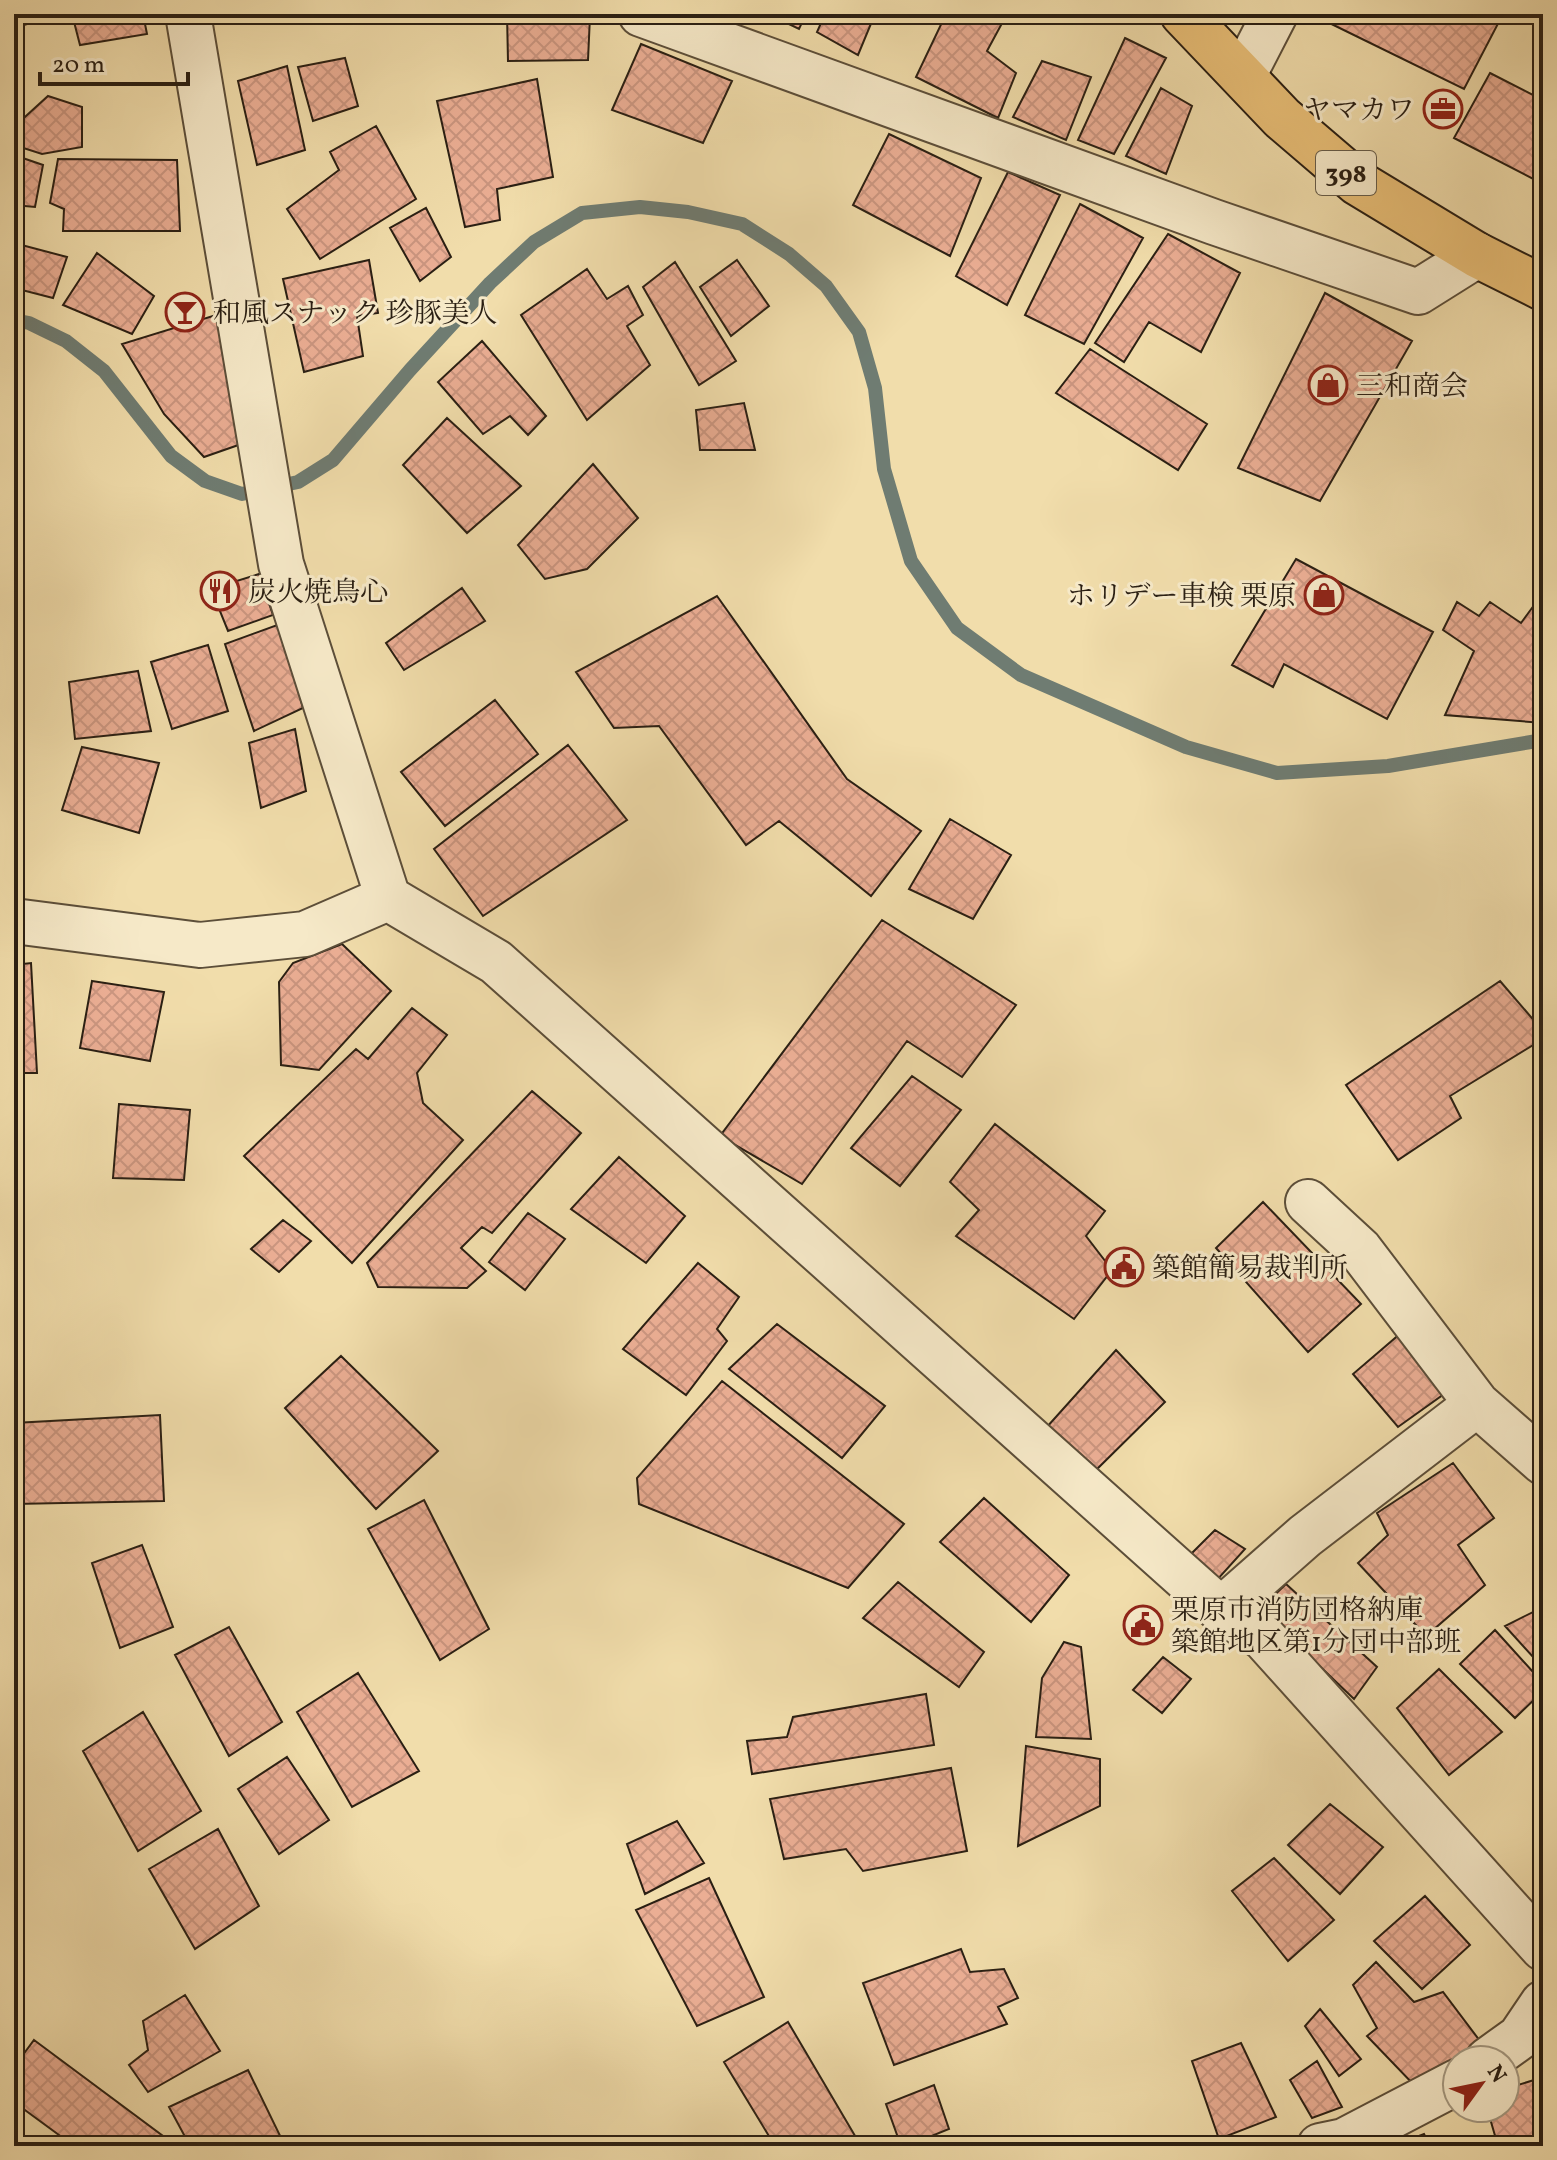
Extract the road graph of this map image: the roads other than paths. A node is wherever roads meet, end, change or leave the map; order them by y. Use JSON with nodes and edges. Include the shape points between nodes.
{"nodes":[{"id":1,"x":188,"y":14,"type":"edge"},
{"id":2,"x":641,"y":14,"type":"edge"},
{"id":3,"x":1183,"y":14,"type":"edge"},
{"id":4,"x":1275,"y":14,"type":"edge"},
{"id":5,"x":1243,"y":76,"type":"junction"},
{"id":6,"x":1477,"y":255,"type":"junction"},
{"id":7,"x":1543,"y":288,"type":"edge"},
{"id":8,"x":388,"y":898,"type":"junction"},
{"id":9,"x":14,"y":921,"type":"edge"},
{"id":10,"x":1308,"y":1202,"type":"dead end"},
{"id":11,"x":1477,"y":1404,"type":"junction"},
{"id":12,"x":1543,"y":1462,"type":"edge"},
{"id":13,"x":1221,"y":1610,"type":"junction"},
{"id":14,"x":1543,"y":1948,"type":"edge"},
{"id":15,"x":1543,"y":2003,"type":"edge"},
{"id":16,"x":1510,"y":2044,"type":"edge"},
{"id":17,"x":1441,"y":2090,"type":"edge"},
{"id":18,"x":1320,"y":2146,"type":"edge"}],
"edges":[{"from":1,"to":8,"type":"street","via":[[281,564]]},
{"from":2,"to":6,"type":"street","via":[[1418,292]]},
{"from":3,"to":5,"type":"highway","number":"398"},
{"from":4,"to":5,"type":"street"},
{"from":5,"to":6,"type":"highway","number":"398","via":[[1282,118],[1358,183]]},
{"from":6,"to":7,"type":"highway","number":"398"},
{"from":8,"to":9,"type":"street","via":[[305,934],[200,945]]},
{"from":8,"to":13,"type":"street","via":[[496,962]]},
{"from":10,"to":11,"type":"street","via":[[1360,1250]]},
{"from":11,"to":12,"type":"street"},
{"from":11,"to":13,"type":"street","via":[[1305,1536]]},
{"from":13,"to":14,"type":"street","via":[[1264,1638]]},
{"from":15,"to":16,"type":"street"},
{"from":17,"to":18,"type":"street","via":[[1344,2141]]}]}
